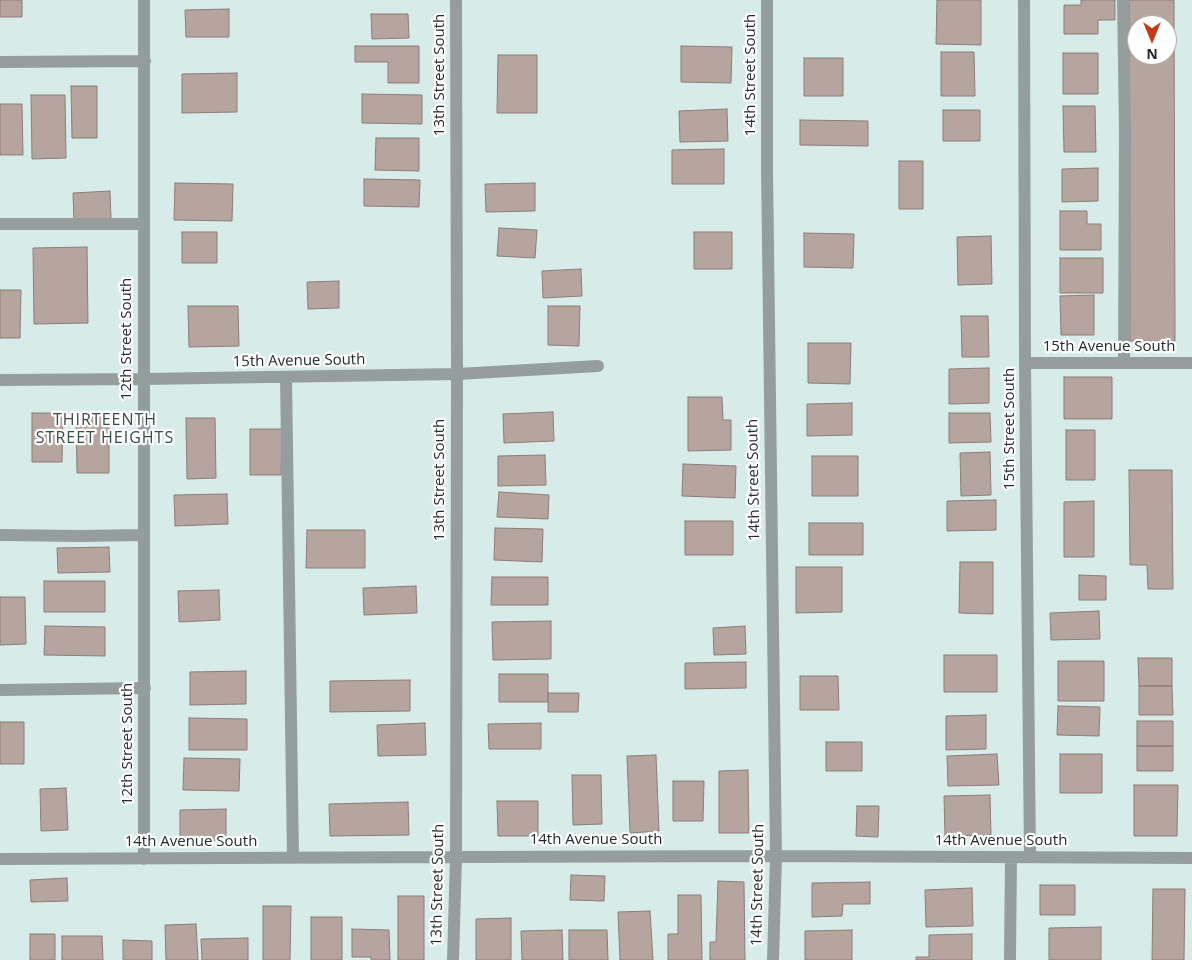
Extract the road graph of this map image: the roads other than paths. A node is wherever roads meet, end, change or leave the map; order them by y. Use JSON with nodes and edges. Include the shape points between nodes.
{"nodes":[{"id":1,"x":144,"y":0,"type":"edge"},
{"id":2,"x":456,"y":0,"type":"edge"},
{"id":3,"x":767,"y":0,"type":"edge"},
{"id":4,"x":1024,"y":0,"type":"edge"},
{"id":5,"x":1123,"y":0,"type":"edge"},
{"id":6,"x":144,"y":61,"type":"junction"},
{"id":7,"x":0,"y":62,"type":"edge"},
{"id":8,"x":0,"y":224,"type":"edge"},
{"id":9,"x":144,"y":224,"type":"junction"},
{"id":10,"x":1025,"y":363,"type":"junction"},
{"id":11,"x":1124,"y":363,"type":"junction"},
{"id":12,"x":1192,"y":363,"type":"edge"},
{"id":13,"x":598,"y":366,"type":"dead end"},
{"id":14,"x":457,"y":374,"type":"junction"},
{"id":15,"x":286,"y":377,"type":"junction"},
{"id":16,"x":0,"y":380,"type":"edge"},
{"id":17,"x":143,"y":380,"type":"junction"},
{"id":18,"x":0,"y":535,"type":"edge"},
{"id":19,"x":144,"y":535,"type":"junction"},
{"id":20,"x":145,"y":688,"type":"junction"},
{"id":21,"x":0,"y":690,"type":"edge"},
{"id":22,"x":776,"y":856,"type":"junction"},
{"id":23,"x":456,"y":857,"type":"junction"},
{"id":24,"x":1011,"y":857,"type":"junction"},
{"id":25,"x":293,"y":858,"type":"junction"},
{"id":26,"x":1030,"y":858,"type":"junction"},
{"id":27,"x":1192,"y":858,"type":"edge"},
{"id":28,"x":144,"y":859,"type":"junction"},
{"id":29,"x":0,"y":860,"type":"edge"},
{"id":30,"x":453,"y":960,"type":"edge"},
{"id":31,"x":773,"y":960,"type":"edge"},
{"id":32,"x":1010,"y":960,"type":"edge"}],
"edges":[{"from":1,"to":6,"type":"street","name":"12th Street South"},
{"from":2,"to":14,"type":"street","name":"13th Street South"},
{"from":3,"to":22,"type":"street","name":"14th Street South"},
{"from":4,"to":10,"type":"street","name":"15th Street South"},
{"from":5,"to":11,"type":"street"},
{"from":6,"to":7,"type":"street"},
{"from":6,"to":9,"type":"street","name":"12th Street South"},
{"from":8,"to":9,"type":"street"},
{"from":9,"to":17,"type":"street","name":"12th Street South"},
{"from":10,"to":11,"type":"street","name":"15th Avenue South"},
{"from":10,"to":26,"type":"street","name":"15th Street South"},
{"from":11,"to":12,"type":"street","name":"15th Avenue South"},
{"from":13,"to":14,"type":"street","name":"15th Avenue South"},
{"from":14,"to":15,"type":"street","name":"15th Avenue South"},
{"from":14,"to":23,"type":"street","name":"13th Street South"},
{"from":15,"to":17,"type":"street","name":"15th Avenue South"},
{"from":15,"to":25,"type":"street"},
{"from":16,"to":17,"type":"street","name":"15th Avenue South"},
{"from":17,"to":19,"type":"street","name":"12th Street South"},
{"from":18,"to":19,"type":"street"},
{"from":19,"to":20,"type":"street","name":"12th Street South"},
{"from":20,"to":21,"type":"street"},
{"from":20,"to":28,"type":"street","name":"12th Street South"},
{"from":22,"to":23,"type":"street","name":"14th Avenue South"},
{"from":22,"to":24,"type":"street","name":"14th Avenue South"},
{"from":22,"to":31,"type":"street","name":"14th Street South"},
{"from":23,"to":25,"type":"street","name":"14th Avenue South"},
{"from":23,"to":30,"type":"street","name":"13th Street South"},
{"from":24,"to":26,"type":"street","name":"14th Avenue South"},
{"from":24,"to":32,"type":"street"},
{"from":25,"to":28,"type":"street","name":"14th Avenue South"},
{"from":26,"to":27,"type":"street","name":"14th Avenue South"},
{"from":28,"to":29,"type":"street","name":"14th Avenue South"}]}
